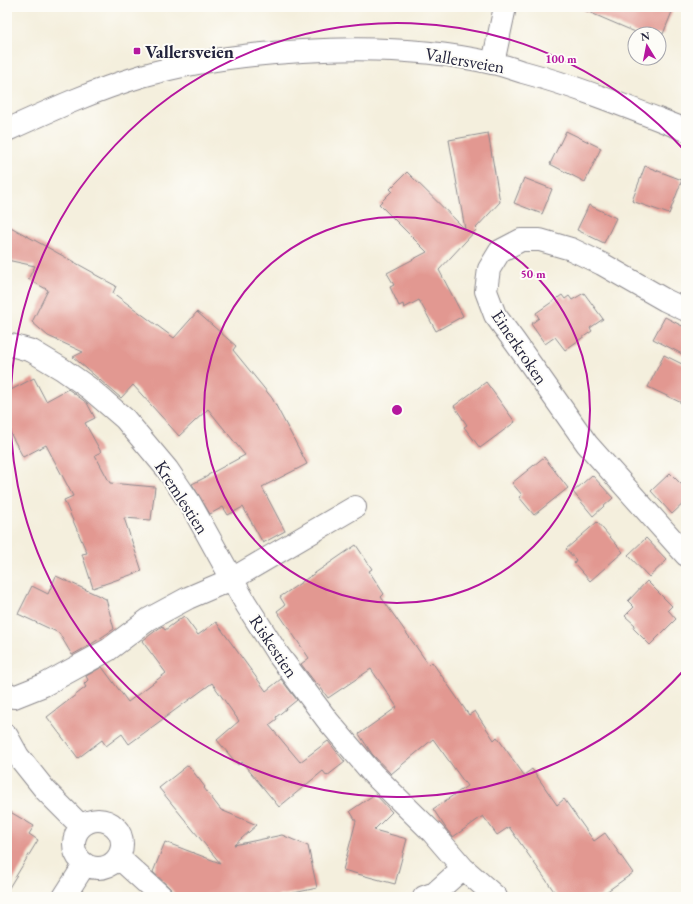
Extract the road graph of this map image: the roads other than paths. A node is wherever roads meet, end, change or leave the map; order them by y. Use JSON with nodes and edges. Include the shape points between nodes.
{"nodes":[{"id":1,"x":505,"y":7,"type":"edge"},
{"id":2,"x":493,"y":63,"type":"junction"},
{"id":3,"x":7,"y":130,"type":"edge"},
{"id":4,"x":686,"y":130,"type":"edge"},
{"id":5,"x":686,"y":310,"type":"edge"},
{"id":6,"x":7,"y":346,"type":"edge"},
{"id":7,"x":355,"y":507,"type":"dead end"},
{"id":8,"x":686,"y":555,"type":"edge"},
{"id":9,"x":232,"y":579,"type":"junction"},
{"id":10,"x":7,"y":694,"type":"edge"},
{"id":11,"x":7,"y":736,"type":"edge"},
{"id":12,"x":81,"y":826,"type":"junction"},
{"id":13,"x":118,"y":858,"type":"junction"},
{"id":14,"x":84,"y":864,"type":"junction"},
{"id":15,"x":463,"y":868,"type":"junction"},
{"id":16,"x":64,"y":897,"type":"edge"},
{"id":17,"x":162,"y":897,"type":"edge"},
{"id":18,"x":424,"y":897,"type":"edge"},
{"id":19,"x":496,"y":897,"type":"edge"}],
"edges":[{"from":1,"to":2,"type":"street"},
{"from":2,"to":3,"type":"street","name":"Vallersveien","via":[[439,53],[392,49],[322,50],[215,59],[184,65],[104,89]]},
{"from":2,"to":4,"type":"street","name":"Vallersveien","via":[[556,81]]},
{"from":5,"to":8,"type":"street","name":"Einerkroken","via":[[602,264],[570,249],[540,240],[521,240],[500,251],[489,269],[486,292],[495,315],[587,444]]},
{"from":6,"to":9,"type":"street","name":"Kremlestien","via":[[32,351],[62,369],[125,419],[167,469],[190,503]]},
{"from":7,"to":9,"type":"street"},
{"from":9,"to":10,"type":"street","via":[[149,619],[108,650],[44,685],[14,697]]},
{"from":9,"to":15,"type":"street","name":"Riskestien","via":[[277,653],[328,721],[373,774],[433,833]]},
{"from":11,"to":12,"type":"street","via":[[18,756]]},
{"from":12,"to":13,"type":"street","via":[[96,819],[111,823],[117,828],[122,843]]},
{"from":12,"to":14,"type":"street","via":[[74,838],[74,846]]},
{"from":13,"to":14,"type":"street","via":[[106,867],[91,867]]},
{"from":13,"to":17,"type":"street"},
{"from":14,"to":16,"type":"street"},
{"from":15,"to":18,"type":"street","via":[[435,893]]},
{"from":15,"to":19,"type":"street","name":"Riskestien"}]}
